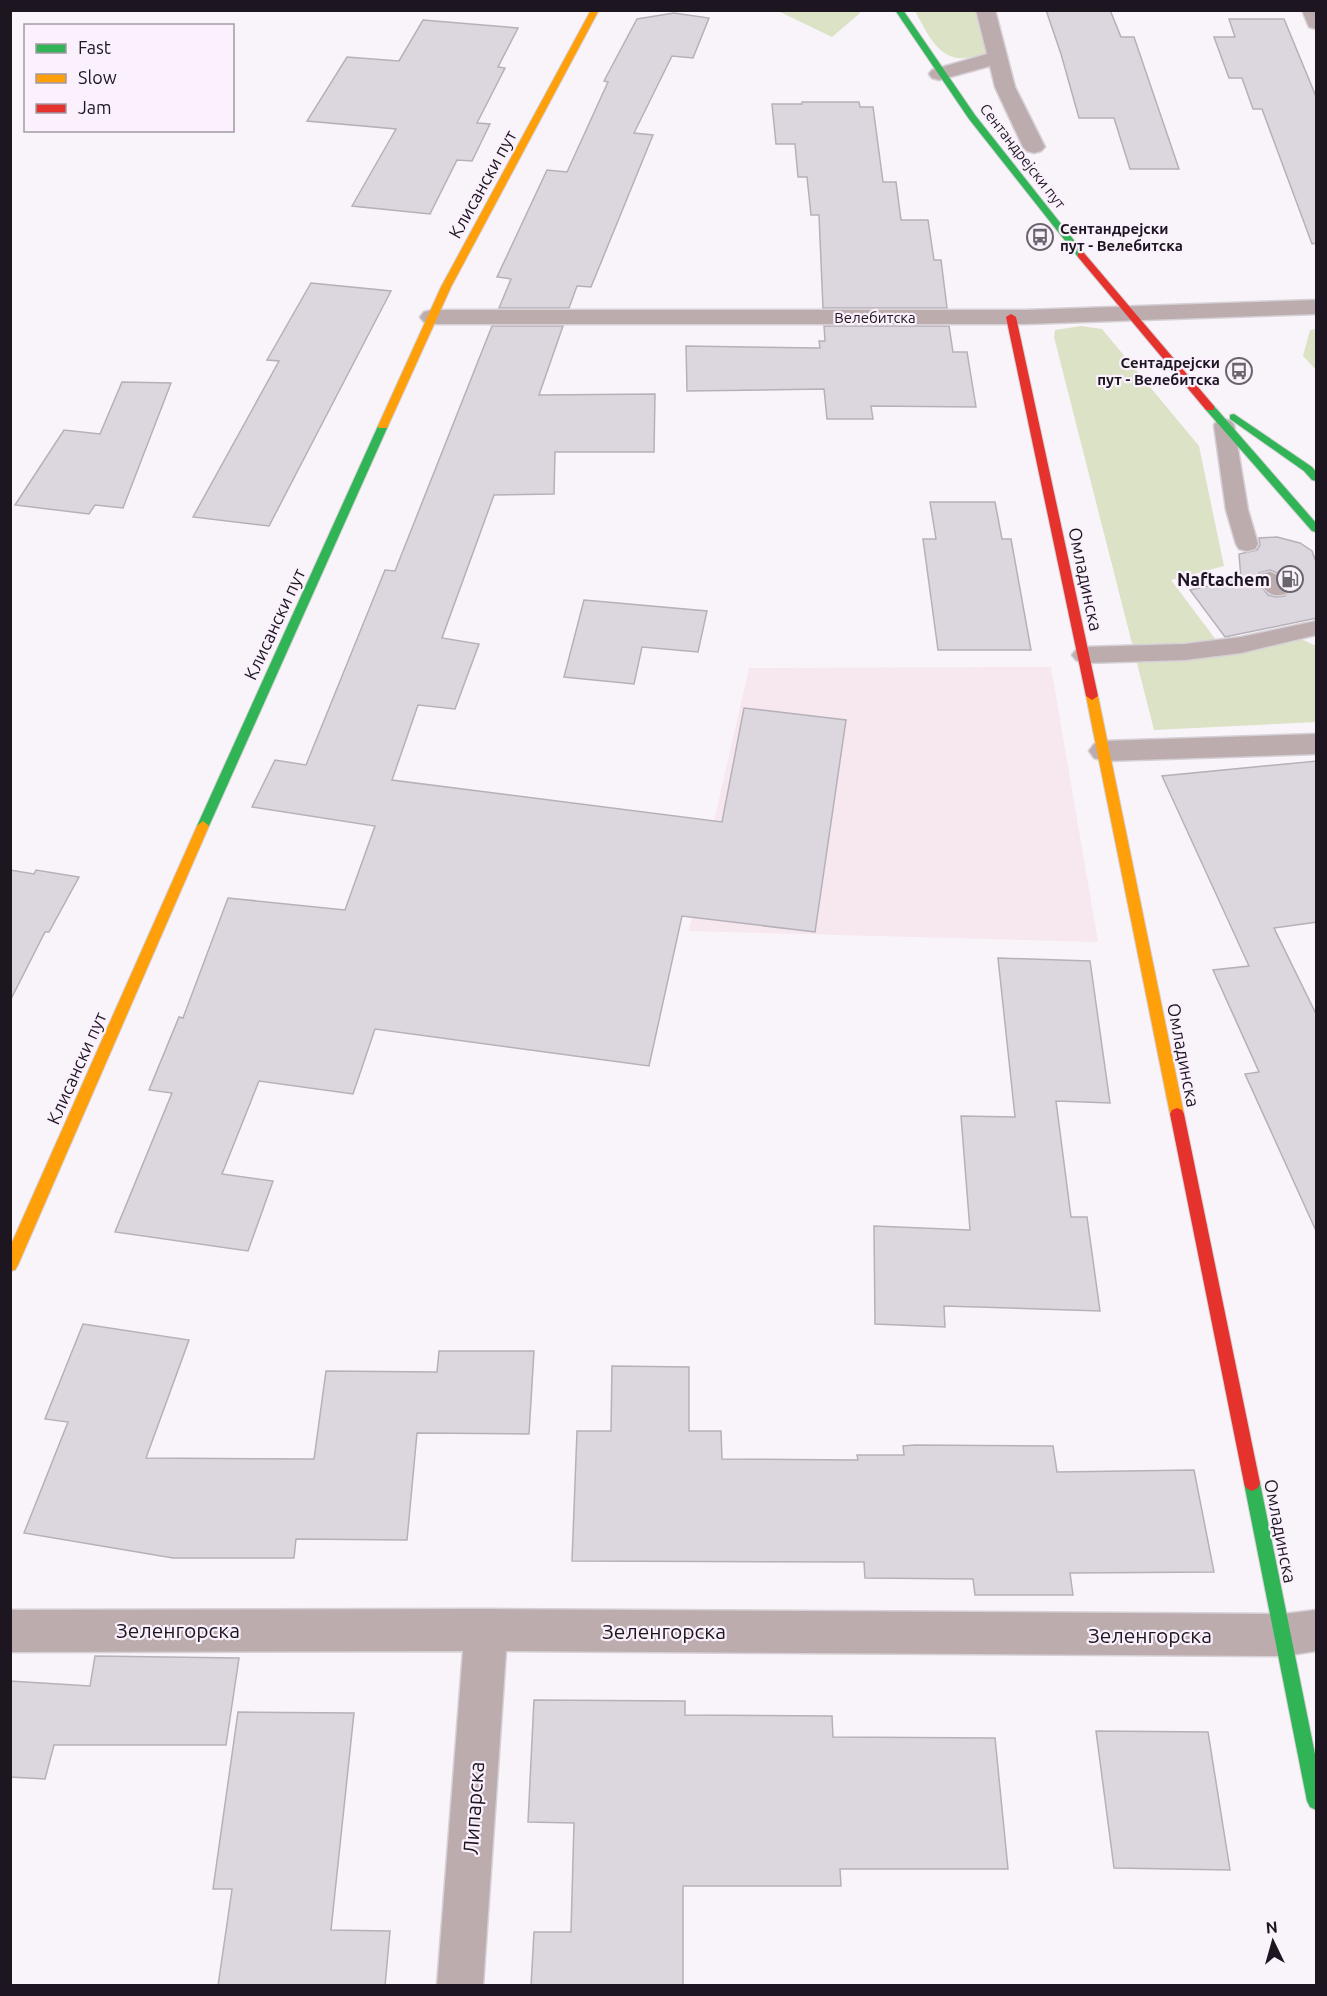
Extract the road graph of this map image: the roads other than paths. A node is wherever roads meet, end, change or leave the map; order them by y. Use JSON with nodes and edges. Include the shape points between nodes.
{"nodes":[{"id":1,"x":595,"y":10,"type":"edge"},
{"id":2,"x":898,"y":10,"type":"edge"},
{"id":3,"x":985,"y":10,"type":"edge"},
{"id":4,"x":1311,"y":10,"type":"edge"},
{"id":5,"x":1317,"y":23,"type":"edge"},
{"id":6,"x":995,"y":58,"type":"junction"},
{"id":7,"x":939,"y":74,"type":"junction"},
{"id":8,"x":1034,"y":147,"type":"dead end"},
{"id":9,"x":1317,"y":307,"type":"edge"},
{"id":10,"x":1129,"y":315,"type":"junction"},
{"id":11,"x":1011,"y":316,"type":"junction"},
{"id":12,"x":432,"y":317,"type":"junction"},
{"id":13,"x":1176,"y":370,"type":"junction"},
{"id":14,"x":1224,"y":425,"type":"junction"},
{"id":15,"x":1317,"y":478,"type":"edge"},
{"id":16,"x":1317,"y":529,"type":"edge"},
{"id":17,"x":1255,"y":541,"type":"dead end"},
{"id":18,"x":1311,"y":624,"type":"edge"},
{"id":19,"x":1084,"y":656,"type":"junction"},
{"id":20,"x":1317,"y":744,"type":"edge"},
{"id":21,"x":1104,"y":751,"type":"junction"},
{"id":22,"x":10,"y":1265,"type":"edge"},
{"id":23,"x":10,"y":1630,"type":"edge"},
{"id":24,"x":486,"y":1630,"type":"junction"},
{"id":25,"x":1300,"y":1633,"type":"edge"},
{"id":26,"x":1317,"y":1801,"type":"edge"},
{"id":27,"x":460,"y":1986,"type":"edge"}],
"edges":[{"from":1,"to":12,"type":"street","name":"Клисански пут"},
{"from":2,"to":7,"type":"street","name":"Сентандрејски пут"},
{"from":3,"to":6,"type":"street"},
{"from":4,"to":5,"type":"street"},
{"from":6,"to":7,"type":"street"},
{"from":6,"to":8,"type":"street"},
{"from":7,"to":10,"type":"street","name":"Сентандрејски пут"},
{"from":9,"to":10,"type":"street","name":"Велебитска"},
{"from":10,"to":11,"type":"street","name":"Велебитска"},
{"from":10,"to":13,"type":"street","name":"Сентандрејски пут"},
{"from":11,"to":12,"type":"street","name":"Велебитска"},
{"from":11,"to":19,"type":"street","name":"Омладинска"},
{"from":12,"to":22,"type":"street","name":"Клисански пут"},
{"from":13,"to":14,"type":"street","name":"Сентандрејски пут"},
{"from":13,"to":15,"type":"street","name":"Сентандрејски пут"},
{"from":14,"to":16,"type":"street","name":"Сентандрејски пут"},
{"from":14,"to":17,"type":"lane","via":[[1237,510]]},
{"from":18,"to":19,"type":"lane","via":[[1241,645],[1185,652]]},
{"from":19,"to":21,"type":"street","name":"Омладинска"},
{"from":20,"to":21,"type":"street"},
{"from":21,"to":25,"type":"street","name":"Омладинска"},
{"from":23,"to":24,"type":"street","name":"Зеленгорска"},
{"from":24,"to":25,"type":"street","name":"Зеленгорска"},
{"from":24,"to":27,"type":"street","name":"Липарска"},
{"from":25,"to":26,"type":"street","name":"Омладинска"}]}
